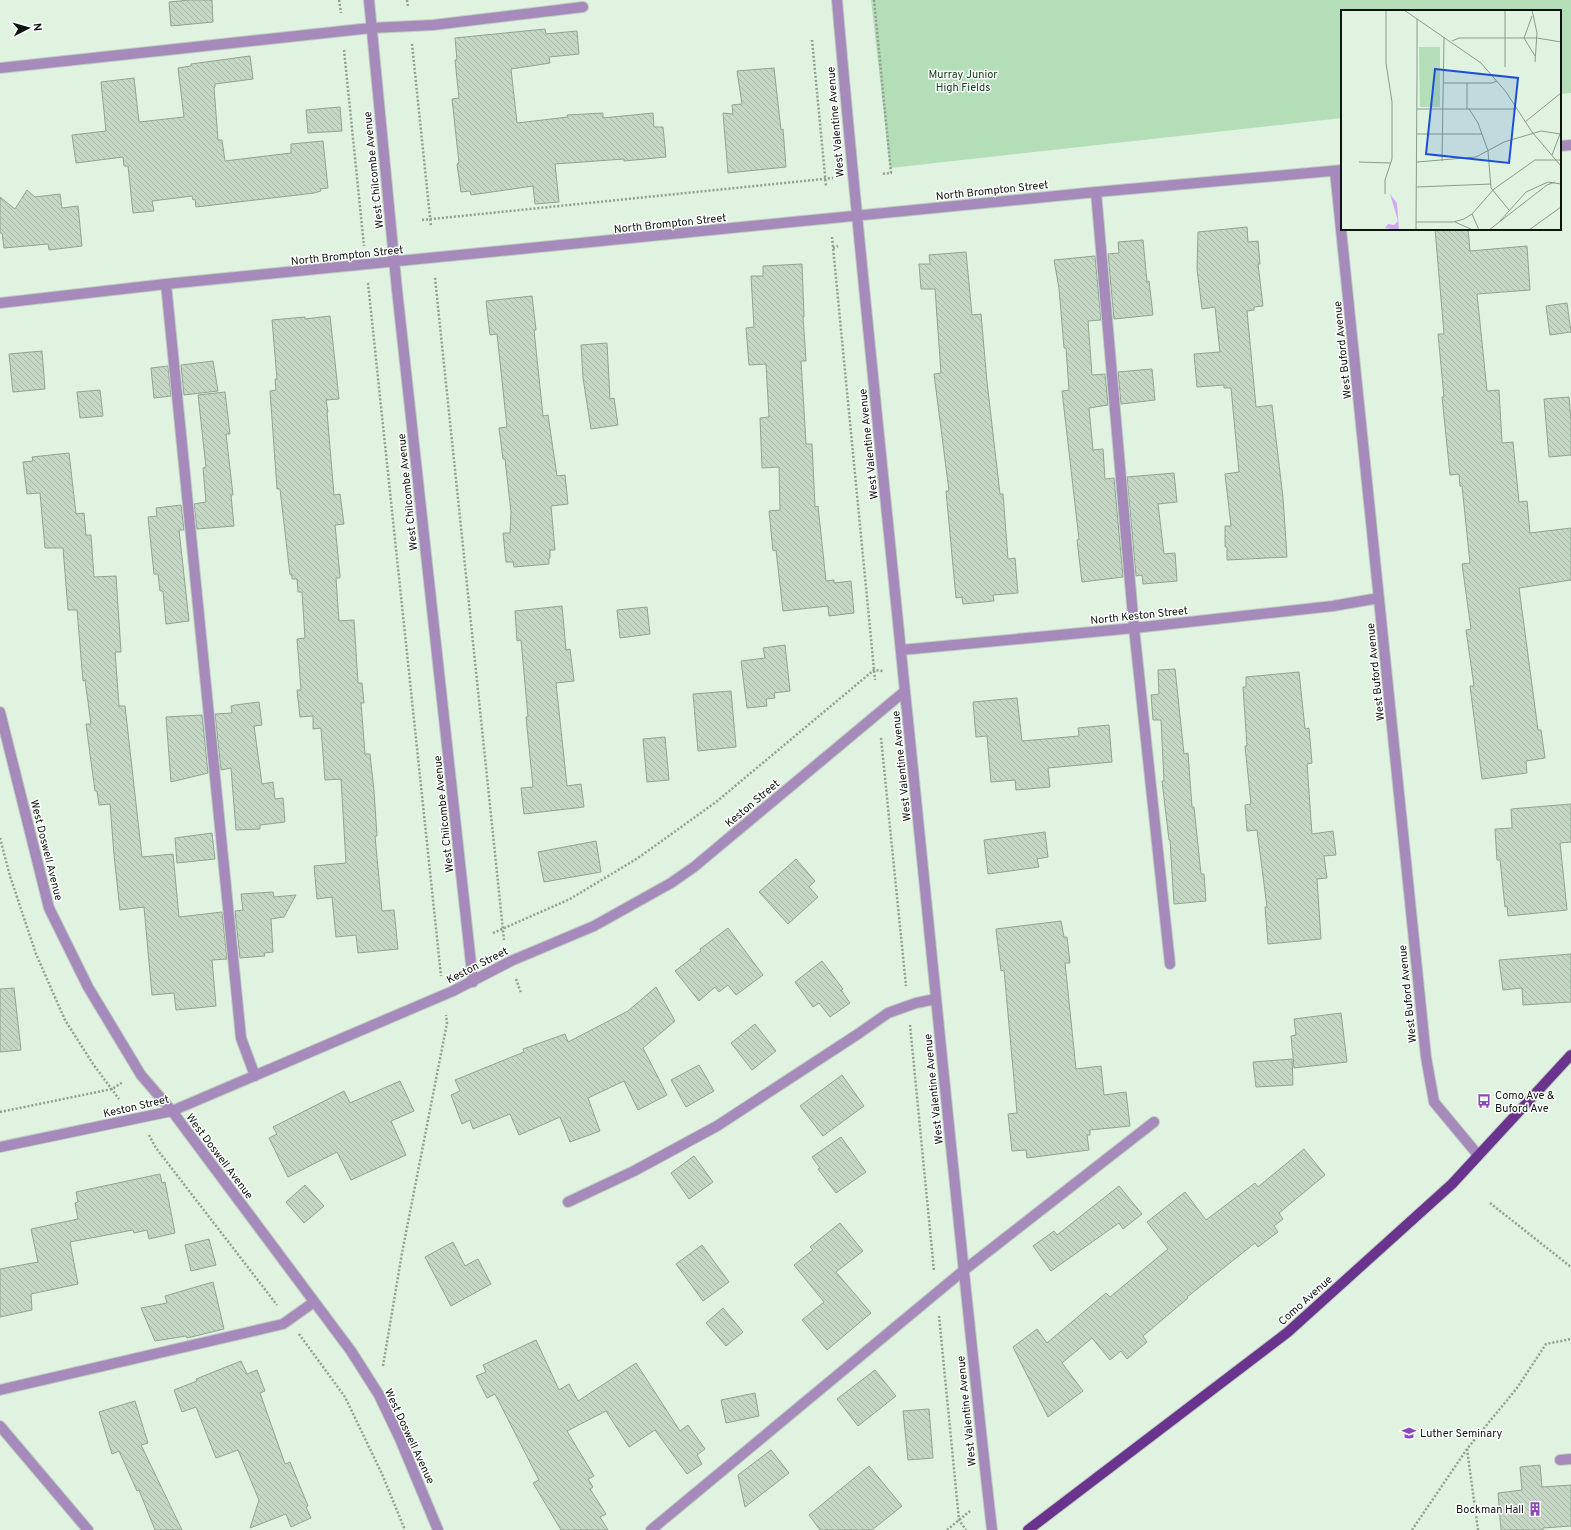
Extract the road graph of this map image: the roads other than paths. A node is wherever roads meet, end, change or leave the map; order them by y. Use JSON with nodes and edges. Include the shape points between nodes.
{"nodes":[{"id":1,"x":368,"y":0,"type":"edge"},
{"id":2,"x":837,"y":0,"type":"edge"},
{"id":3,"x":583,"y":7,"type":"dead end"},
{"id":4,"x":371,"y":28,"type":"junction"},
{"id":5,"x":0,"y":68,"type":"edge"},
{"id":6,"x":1338,"y":170,"type":"edge"},
{"id":7,"x":1096,"y":192,"type":"junction"},
{"id":8,"x":1341,"y":201,"type":"edge"},
{"id":9,"x":856,"y":216,"type":"junction"},
{"id":10,"x":1344,"y":230,"type":"edge"},
{"id":11,"x":394,"y":262,"type":"junction"},
{"id":12,"x":166,"y":284,"type":"junction"},
{"id":13,"x":0,"y":302,"type":"edge"},
{"id":14,"x":1379,"y":598,"type":"junction"},
{"id":15,"x":1134,"y":628,"type":"junction"},
{"id":16,"x":901,"y":650,"type":"junction"},
{"id":17,"x":905,"y":691,"type":"junction"},
{"id":18,"x":0,"y":712,"type":"edge"},
{"id":19,"x":1170,"y":964,"type":"dead end"},
{"id":20,"x":473,"y":982,"type":"junction"},
{"id":21,"x":936,"y":999,"type":"junction"},
{"id":22,"x":1571,"y":1055,"type":"edge"},
{"id":23,"x":255,"y":1076,"type":"junction"},
{"id":24,"x":172,"y":1111,"type":"junction"},
{"id":25,"x":1154,"y":1122,"type":"dead end"},
{"id":26,"x":0,"y":1147,"type":"edge"},
{"id":27,"x":1478,"y":1155,"type":"junction"},
{"id":28,"x":568,"y":1202,"type":"dead end"},
{"id":29,"x":963,"y":1271,"type":"junction"},
{"id":30,"x":314,"y":1302,"type":"junction"},
{"id":31,"x":0,"y":1390,"type":"edge"},
{"id":32,"x":0,"y":1426,"type":"edge"},
{"id":33,"x":1571,"y":1459,"type":"edge"},
{"id":34,"x":1560,"y":1460,"type":"dead end"},
{"id":35,"x":88,"y":1530,"type":"edge"},
{"id":36,"x":438,"y":1530,"type":"edge"},
{"id":37,"x":651,"y":1530,"type":"edge"},
{"id":38,"x":992,"y":1530,"type":"edge"},
{"id":39,"x":1028,"y":1530,"type":"edge"}],
"edges":[{"from":1,"to":4,"type":"street","name":"West Chilcombe Avenue"},
{"from":2,"to":9,"type":"street","name":"West Valentine Avenue"},
{"from":3,"to":4,"type":"street"},
{"from":4,"to":5,"type":"street"},
{"from":4,"to":11,"type":"street","name":"West Chilcombe Avenue"},
{"from":6,"to":7,"type":"street","name":"North Brompton Street"},
{"from":6,"to":8,"type":"street","name":"West Buford Avenue"},
{"from":7,"to":9,"type":"street","name":"North Brompton Street"},
{"from":7,"to":15,"type":"street"},
{"from":9,"to":11,"type":"street","name":"North Brompton Street"},
{"from":9,"to":16,"type":"street","name":"West Valentine Avenue"},
{"from":10,"to":14,"type":"street","name":"West Buford Avenue"},
{"from":11,"to":12,"type":"street","name":"North Brompton Street"},
{"from":11,"to":20,"type":"street","name":"West Chilcombe Avenue"},
{"from":12,"to":13,"type":"street","name":"North Brompton Street"},
{"from":12,"to":23,"type":"street","via":[[241,1038]]},
{"from":14,"to":15,"type":"street","name":"North Keston Street","via":[[1333,606]]},
{"from":14,"to":27,"type":"street","name":"West Buford Avenue","via":[[1426,1057],[1434,1102]]},
{"from":15,"to":16,"type":"street","name":"North Keston Street"},
{"from":15,"to":19,"type":"street"},
{"from":16,"to":17,"type":"street","name":"West Valentine Avenue"},
{"from":17,"to":20,"type":"street","name":"Keston Street","via":[[694,867],[594,926],[511,961]]},
{"from":17,"to":21,"type":"street","name":"West Valentine Avenue"},
{"from":18,"to":24,"type":"street","name":"West Doswell Avenue","via":[[49,908],[88,987],[141,1075]]},
{"from":20,"to":23,"type":"street","name":"Keston Street"},
{"from":21,"to":28,"type":"street","via":[[888,1013],[717,1126],[634,1171]]},
{"from":21,"to":29,"type":"street","name":"West Valentine Avenue"},
{"from":22,"to":27,"type":"main road","name":"Como Avenue"},
{"from":23,"to":24,"type":"street","name":"Keston Street"},
{"from":24,"to":26,"type":"street","name":"Keston Street"},
{"from":24,"to":30,"type":"street","name":"West Doswell Avenue"},
{"from":25,"to":29,"type":"street"},
{"from":27,"to":39,"type":"main road","name":"Como Avenue","via":[[1452,1184],[1288,1332]]},
{"from":29,"to":37,"type":"street"},
{"from":29,"to":38,"type":"street","name":"West Valentine Avenue"},
{"from":30,"to":31,"type":"street","via":[[283,1324]]},
{"from":30,"to":36,"type":"street","name":"West Doswell Avenue","via":[[352,1351],[378,1395],[400,1439]]},
{"from":32,"to":35,"type":"street"},
{"from":33,"to":34,"type":"street"}]}
